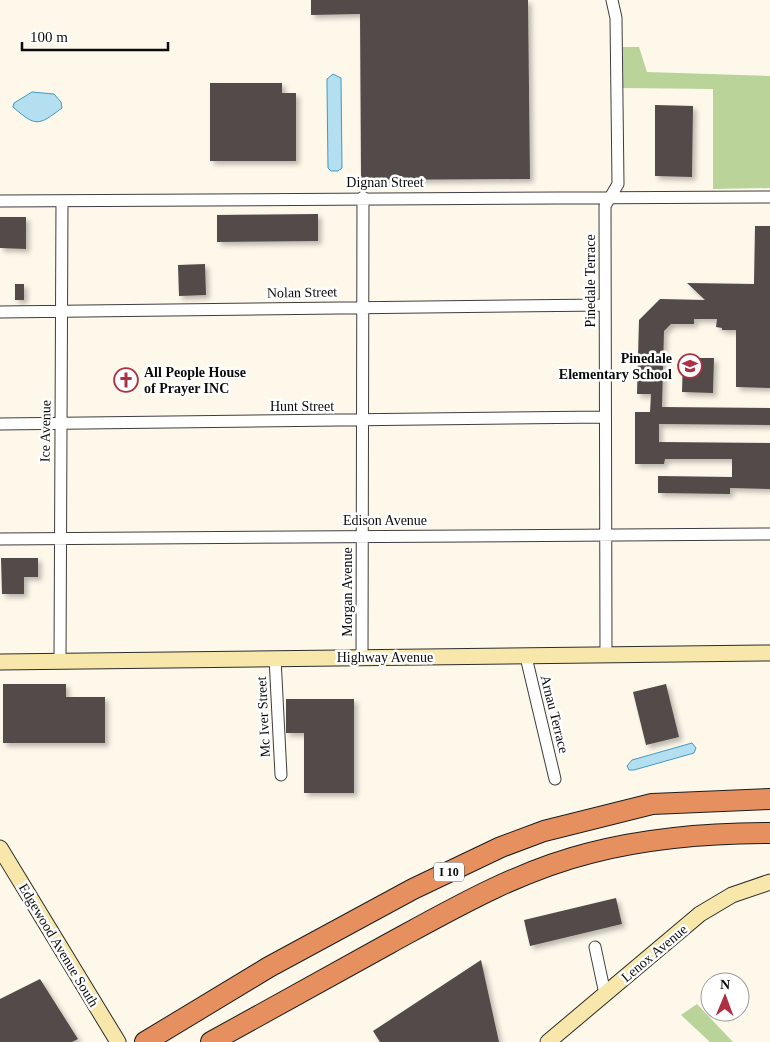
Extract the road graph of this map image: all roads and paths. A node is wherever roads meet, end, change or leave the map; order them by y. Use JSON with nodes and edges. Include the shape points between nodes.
{"nodes":[{"id":1,"x":612,"y":0,"type":"edge"},
{"id":2,"x":612,"y":196,"type":"junction"},
{"id":3,"x":363,"y":197,"type":"junction"},
{"id":4,"x":770,"y":197,"type":"edge"},
{"id":5,"x":0,"y":201,"type":"edge"},
{"id":6,"x":62,"y":201,"type":"junction"},
{"id":7,"x":605,"y":305,"type":"junction"},
{"id":8,"x":363,"y":306,"type":"junction"},
{"id":9,"x":0,"y":312,"type":"edge"},
{"id":10,"x":62,"y":312,"type":"junction"},
{"id":11,"x":605,"y":417,"type":"junction"},
{"id":12,"x":362,"y":421,"type":"junction"},
{"id":13,"x":60,"y":423,"type":"junction"},
{"id":14,"x":0,"y":424,"type":"edge"},
{"id":15,"x":606,"y":534,"type":"junction"},
{"id":16,"x":770,"y":534,"type":"edge"},
{"id":17,"x":362,"y":536,"type":"junction"},
{"id":18,"x":59,"y":538,"type":"junction"},
{"id":19,"x":0,"y":539,"type":"edge"},
{"id":20,"x":770,"y":653,"type":"edge"},
{"id":21,"x":606,"y":655,"type":"junction"},
{"id":22,"x":526,"y":657,"type":"junction"},
{"id":23,"x":275,"y":658,"type":"junction"},
{"id":24,"x":362,"y":658,"type":"junction"},
{"id":25,"x":60,"y":661,"type":"junction"},
{"id":26,"x":0,"y":662,"type":"edge"},
{"id":27,"x":281,"y":775,"type":"dead end"},
{"id":28,"x":555,"y":779,"type":"dead end"},
{"id":29,"x":770,"y":799,"type":"edge"},
{"id":30,"x":770,"y":833,"type":"edge"},
{"id":31,"x":0,"y":848,"type":"edge"},
{"id":32,"x":770,"y":882,"type":"edge"},
{"id":33,"x":595,"y":947,"type":"dead end"},
{"id":34,"x":605,"y":994,"type":"junction"},
{"id":35,"x":152,"y":1038,"type":"edge"},
{"id":36,"x":118,"y":1042,"type":"edge"},
{"id":37,"x":211,"y":1042,"type":"edge"},
{"id":38,"x":548,"y":1042,"type":"edge"}],
"edges":[{"from":1,"to":2,"type":"street","name":"Pinedale Terrace","via":[[616,18],[618,184]]},
{"from":2,"to":3,"type":"street","name":"Dignan Street"},
{"from":2,"to":4,"type":"street","name":"Dignan Street"},
{"from":2,"to":7,"type":"street","name":"Pinedale Terrace","via":[[605,206]]},
{"from":3,"to":6,"type":"street","name":"Dignan Street"},
{"from":3,"to":8,"type":"street","name":"Morgan Avenue"},
{"from":5,"to":6,"type":"street","name":"Dignan Street"},
{"from":6,"to":10,"type":"street","name":"Ice Avenue"},
{"from":7,"to":8,"type":"street","name":"Nolan Street"},
{"from":7,"to":11,"type":"street","name":"Pinedale Terrace"},
{"from":8,"to":10,"type":"street","name":"Nolan Street"},
{"from":8,"to":12,"type":"street","name":"Morgan Avenue"},
{"from":9,"to":10,"type":"street","name":"Nolan Street"},
{"from":10,"to":13,"type":"street","name":"Ice Avenue"},
{"from":11,"to":12,"type":"street","name":"Hunt Street"},
{"from":11,"to":15,"type":"street","name":"Pinedale Terrace"},
{"from":12,"to":13,"type":"street","name":"Hunt Street"},
{"from":12,"to":17,"type":"street","name":"Morgan Avenue"},
{"from":13,"to":14,"type":"street","name":"Hunt Street"},
{"from":13,"to":18,"type":"street","name":"Ice Avenue"},
{"from":15,"to":16,"type":"street","name":"Edison Avenue"},
{"from":15,"to":17,"type":"street","name":"Edison Avenue"},
{"from":15,"to":21,"type":"street","name":"Pinedale Terrace"},
{"from":17,"to":18,"type":"street","name":"Edison Avenue"},
{"from":17,"to":24,"type":"street","name":"Morgan Avenue"},
{"from":18,"to":19,"type":"street","name":"Edison Avenue"},
{"from":18,"to":25,"type":"street","name":"Ice Avenue"},
{"from":20,"to":21,"type":"street","name":"Highway Avenue"},
{"from":21,"to":22,"type":"street","name":"Highway Avenue"},
{"from":22,"to":24,"type":"street","name":"Highway Avenue"},
{"from":22,"to":28,"type":"street","name":"Arnau Terrace"},
{"from":23,"to":24,"type":"street","name":"Highway Avenue"},
{"from":23,"to":25,"type":"street","name":"Highway Avenue"},
{"from":23,"to":27,"type":"street","name":"Mc Iver Street"},
{"from":25,"to":26,"type":"street","name":"Highway Avenue"},
{"from":29,"to":35,"type":"highway","number":"I 10","via":[[652,804],[544,831],[501,847],[396,898],[270,967]]},
{"from":30,"to":37,"type":"highway","number":"I 10","via":[[641,842],[589,853],[531,872],[474,896]]},
{"from":31,"to":36,"type":"street","name":"Edgewood Avenue South"},
{"from":32,"to":34,"type":"street","name":"Lenox Avenue","via":[[749,887],[719,901]]},
{"from":33,"to":34,"type":"street"},
{"from":34,"to":38,"type":"street","name":"Lenox Avenue"}]}
